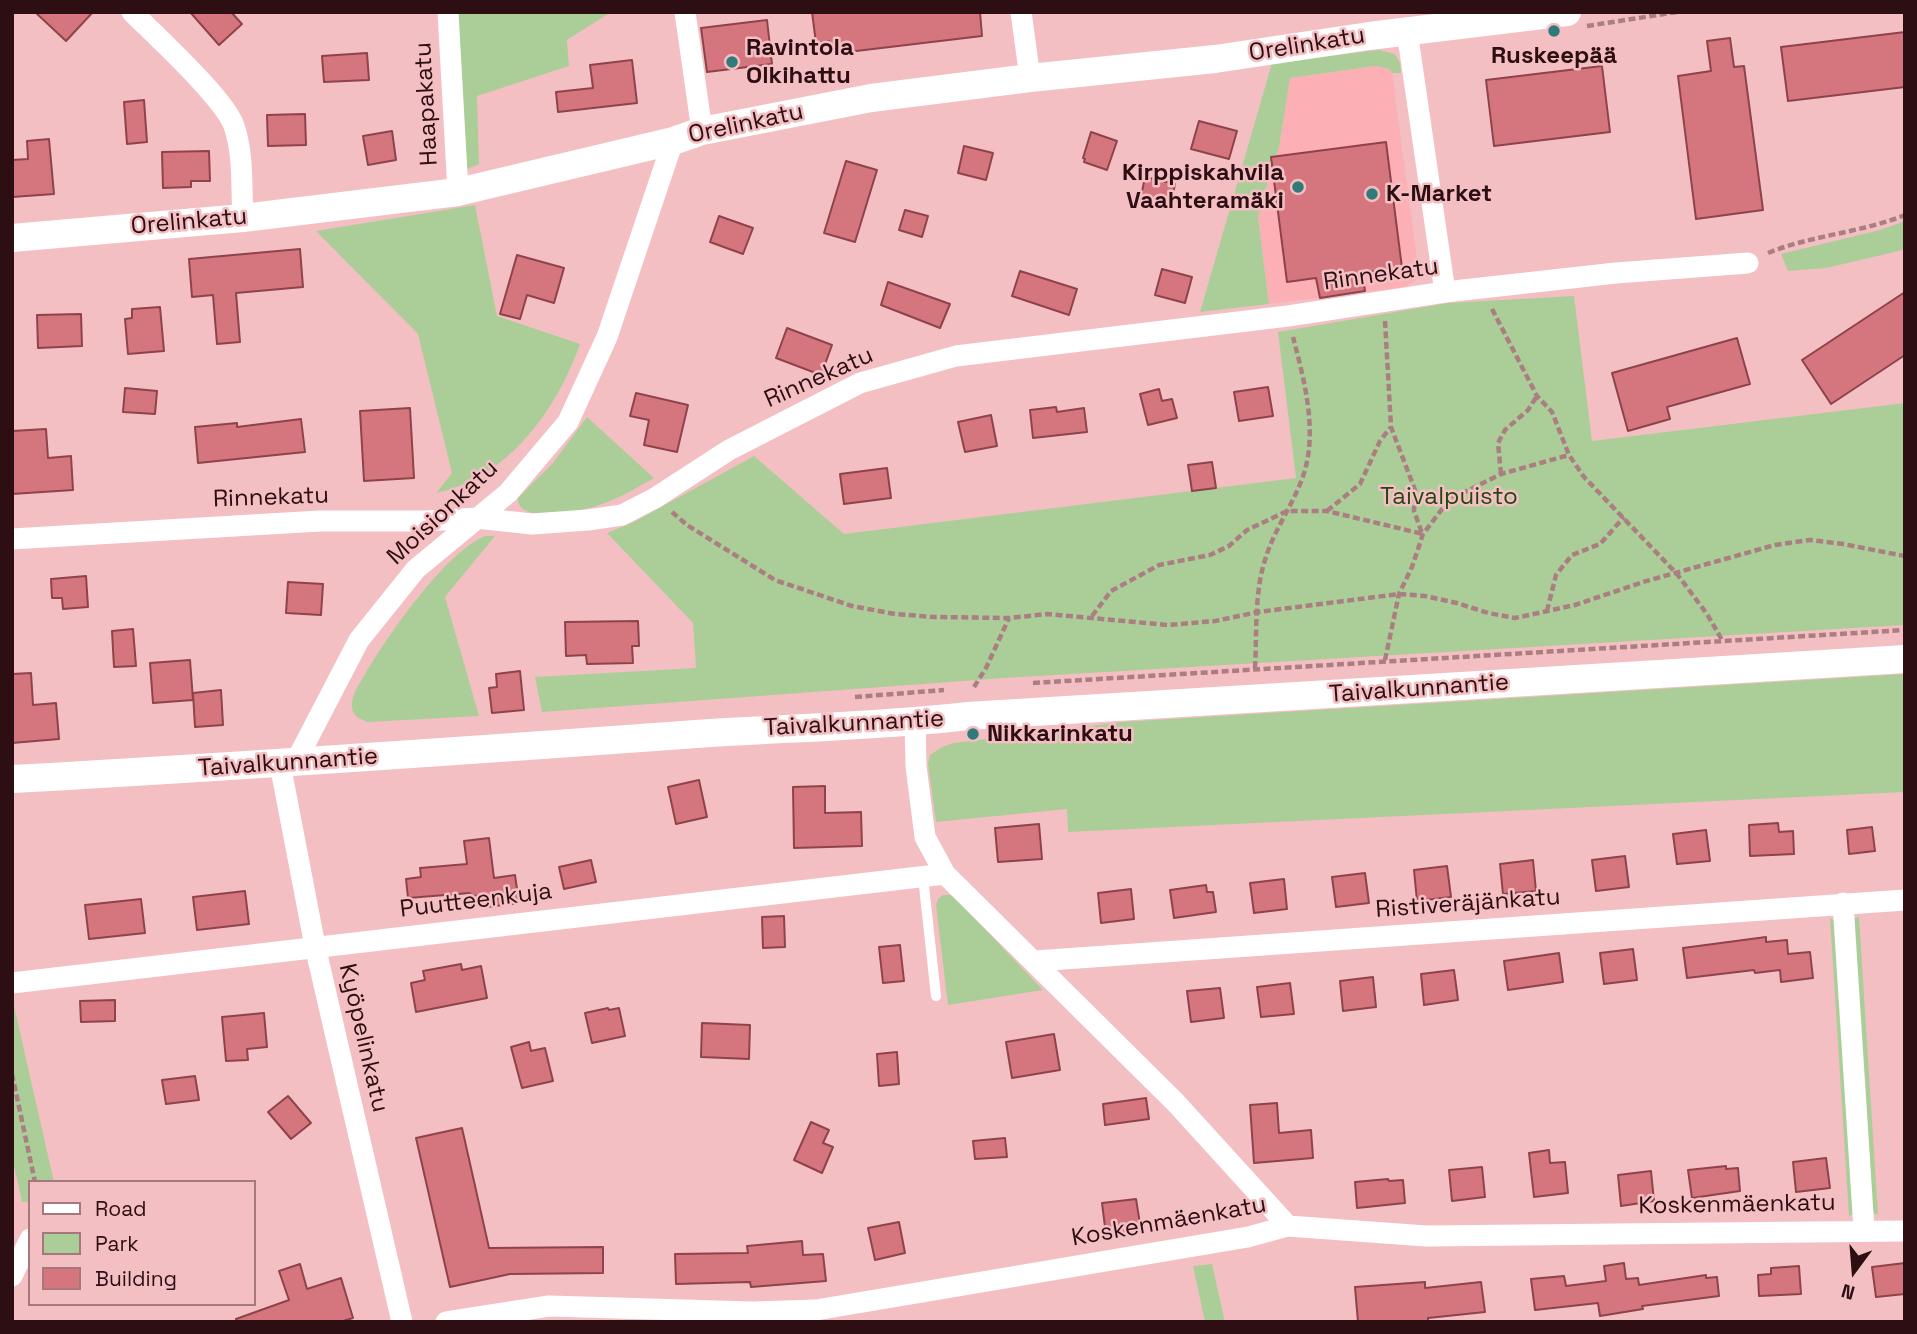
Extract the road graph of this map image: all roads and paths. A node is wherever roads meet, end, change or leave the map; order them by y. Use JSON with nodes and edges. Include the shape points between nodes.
{"nodes":[{"id":1,"x":132,"y":12,"type":"edge"},
{"id":2,"x":448,"y":12,"type":"edge"},
{"id":3,"x":685,"y":12,"type":"edge"},
{"id":4,"x":1021,"y":12,"type":"edge"},
{"id":5,"x":1567,"y":12,"type":"edge"},
{"id":6,"x":1368,"y":24,"type":"edge"},
{"id":7,"x":1407,"y":31,"type":"junction"},
{"id":8,"x":1030,"y":78,"type":"junction"},
{"id":9,"x":702,"y":131,"type":"junction"},
{"id":10,"x":673,"y":141,"type":"junction"},
{"id":11,"x":458,"y":192,"type":"junction"},
{"id":12,"x":1905,"y":215,"type":"edge"},
{"id":13,"x":243,"y":218,"type":"junction"},
{"id":14,"x":12,"y":238,"type":"edge"},
{"id":15,"x":1748,"y":263,"type":"joint"},
{"id":16,"x":1483,"y":289,"type":"junction"},
{"id":17,"x":1445,"y":292,"type":"junction"},
{"id":18,"x":1383,"y":300,"type":"junction"},
{"id":19,"x":1288,"y":316,"type":"junction"},
{"id":20,"x":1537,"y":396,"type":"junction"},
{"id":21,"x":1391,"y":427,"type":"junction"},
{"id":22,"x":1569,"y":455,"type":"junction"},
{"id":23,"x":1501,"y":474,"type":"junction"},
{"id":24,"x":655,"y":498,"type":"junction"},
{"id":25,"x":1287,"y":511,"type":"junction"},
{"id":26,"x":1326,"y":511,"type":"junction"},
{"id":27,"x":1624,"y":517,"type":"junction"},
{"id":28,"x":477,"y":518,"type":"junction"},
{"id":29,"x":1423,"y":534,"type":"junction"},
{"id":30,"x":12,"y":539,"type":"edge"},
{"id":31,"x":1905,"y":556,"type":"edge"},
{"id":32,"x":1677,"y":574,"type":"junction"},
{"id":33,"x":1399,"y":594,"type":"junction"},
{"id":34,"x":1546,"y":611,"type":"junction"},
{"id":35,"x":1258,"y":612,"type":"junction"},
{"id":36,"x":1091,"y":617,"type":"junction"},
{"id":37,"x":1009,"y":618,"type":"junction"},
{"id":38,"x":1722,"y":640,"type":"dead end"},
{"id":39,"x":1905,"y":659,"type":"edge"},
{"id":40,"x":1385,"y":660,"type":"dead end"},
{"id":41,"x":1255,"y":668,"type":"dead end"},
{"id":42,"x":974,"y":687,"type":"dead end"},
{"id":43,"x":915,"y":722,"type":"junction"},
{"id":44,"x":288,"y":763,"type":"junction"},
{"id":45,"x":12,"y":779,"type":"edge"},
{"id":46,"x":946,"y":874,"type":"junction"},
{"id":47,"x":923,"y":877,"type":"junction"},
{"id":48,"x":1905,"y":900,"type":"edge"},
{"id":49,"x":1843,"y":903,"type":"junction"},
{"id":50,"x":314,"y":946,"type":"junction"},
{"id":51,"x":1035,"y":961,"type":"junction"},
{"id":52,"x":12,"y":983,"type":"edge"},
{"id":53,"x":936,"y":996,"type":"dead end"},
{"id":54,"x":12,"y":1074,"type":"edge"},
{"id":55,"x":36,"y":1180,"type":"edge"},
{"id":56,"x":1288,"y":1226,"type":"junction"},
{"id":57,"x":1864,"y":1230,"type":"junction"},
{"id":58,"x":1905,"y":1231,"type":"edge"},
{"id":59,"x":28,"y":1243,"type":"edge"},
{"id":60,"x":12,"y":1276,"type":"edge"},
{"id":61,"x":753,"y":1317,"type":"edge"},
{"id":62,"x":402,"y":1322,"type":"edge"},
{"id":63,"x":446,"y":1322,"type":"edge"}],
"edges":[{"from":1,"to":13,"type":"street","via":[[209,90],[233,122]]},
{"from":2,"to":11,"type":"street","name":"Haapakatu"},
{"from":3,"to":9,"type":"street"},
{"from":4,"to":8,"type":"street"},
{"from":5,"to":7,"type":"main road","name":"Orelinkatu"},
{"from":6,"to":7,"type":"main road","name":"Orelinkatu"},
{"from":6,"to":8,"type":"main road","name":"Orelinkatu","via":[[1215,59]]},
{"from":7,"to":17,"type":"street"},
{"from":8,"to":9,"type":"main road","name":"Orelinkatu","via":[[871,98]]},
{"from":9,"to":10,"type":"main road","name":"Orelinkatu"},
{"from":10,"to":11,"type":"main road","name":"Orelinkatu"},
{"from":10,"to":28,"type":"street","name":"Moisionkatu","via":[[607,337],[568,422],[508,493]]},
{"from":11,"to":13,"type":"main road","name":"Orelinkatu"},
{"from":12,"to":15,"type":"path","via":[[1878,226],[1800,242]]},
{"from":13,"to":14,"type":"main road","name":"Orelinkatu"},
{"from":15,"to":16,"type":"street","name":"Rinnekatu"},
{"from":16,"to":17,"type":"street","name":"Rinnekatu"},
{"from":16,"to":20,"type":"path"},
{"from":17,"to":18,"type":"street","name":"Rinnekatu"},
{"from":18,"to":19,"type":"street","name":"Rinnekatu"},
{"from":18,"to":21,"type":"path"},
{"from":19,"to":24,"type":"street","name":"Rinnekatu","via":[[956,356],[860,383],[729,450]]},
{"from":19,"to":25,"type":"path","via":[[1303,376],[1310,435],[1301,482]]},
{"from":20,"to":22,"type":"path","via":[[1552,412]]},
{"from":20,"to":23,"type":"path","via":[[1505,430],[1499,443]]},
{"from":21,"to":26,"type":"path","via":[[1360,484]]},
{"from":21,"to":29,"type":"path","via":[[1415,490],[1414,511]]},
{"from":22,"to":23,"type":"path"},
{"from":22,"to":27,"type":"path"},
{"from":23,"to":29,"type":"path","via":[[1449,500]]},
{"from":24,"to":28,"type":"street","name":"Rinnekatu","via":[[622,515],[588,520],[532,524]]},
{"from":24,"to":37,"type":"path","via":[[687,525],[775,580],[816,595],[895,614]]},
{"from":25,"to":26,"type":"path"},
{"from":25,"to":35,"type":"path","via":[[1266,557]]},
{"from":25,"to":36,"type":"path","via":[[1210,555],[1159,565],[1111,591]]},
{"from":26,"to":29,"type":"path"},
{"from":27,"to":32,"type":"path"},
{"from":27,"to":34,"type":"path","via":[[1600,544],[1572,555],[1556,575]]},
{"from":28,"to":30,"type":"street","name":"Rinnekatu","via":[[320,521]]},
{"from":28,"to":44,"type":"street","name":"Moisionkatu","via":[[416,569],[359,640]]},
{"from":29,"to":33,"type":"path"},
{"from":31,"to":32,"type":"path","via":[[1810,540],[1775,545]]},
{"from":32,"to":34,"type":"path"},
{"from":32,"to":38,"type":"path"},
{"from":33,"to":34,"type":"path","via":[[1426,596],[1515,618]]},
{"from":33,"to":35,"type":"path"},
{"from":33,"to":40,"type":"path"},
{"from":35,"to":36,"type":"path","via":[[1168,625]]},
{"from":35,"to":41,"type":"path"},
{"from":36,"to":37,"type":"path","via":[[1047,614]]},
{"from":37,"to":42,"type":"path"},
{"from":39,"to":43,"type":"main road","name":"Taivalkunnantie"},
{"from":43,"to":44,"type":"main road","name":"Taivalkunnantie"},
{"from":43,"to":46,"type":"street","via":[[925,837]]},
{"from":44,"to":45,"type":"main road","name":"Taivalkunnantie"},
{"from":44,"to":50,"type":"street","name":"Kyöpelinkatu"},
{"from":46,"to":47,"type":"street","name":"Puutteenkuja"},
{"from":46,"to":51,"type":"street"},
{"from":47,"to":50,"type":"street","name":"Puutteenkuja"},
{"from":47,"to":53,"type":"lane"},
{"from":48,"to":49,"type":"street","name":"Ristiveräjänkatu"},
{"from":49,"to":51,"type":"street","name":"Ristiveräjänkatu"},
{"from":49,"to":57,"type":"street"},
{"from":50,"to":52,"type":"street","name":"Puutteenkuja"},
{"from":50,"to":62,"type":"street","name":"Kyöpelinkatu"},
{"from":51,"to":56,"type":"street","via":[[1176,1103]]},
{"from":54,"to":55,"type":"path"},
{"from":56,"to":57,"type":"street","name":"Koskenmäenkatu","via":[[1426,1236]]},
{"from":56,"to":61,"type":"street","name":"Koskenmäenkatu","via":[[1266,1234]]},
{"from":57,"to":58,"type":"street","name":"Koskenmäenkatu"},
{"from":59,"to":60,"type":"street"},
{"from":61,"to":63,"type":"street","name":"Koskenmäenkatu","via":[[549,1306]]}]}
